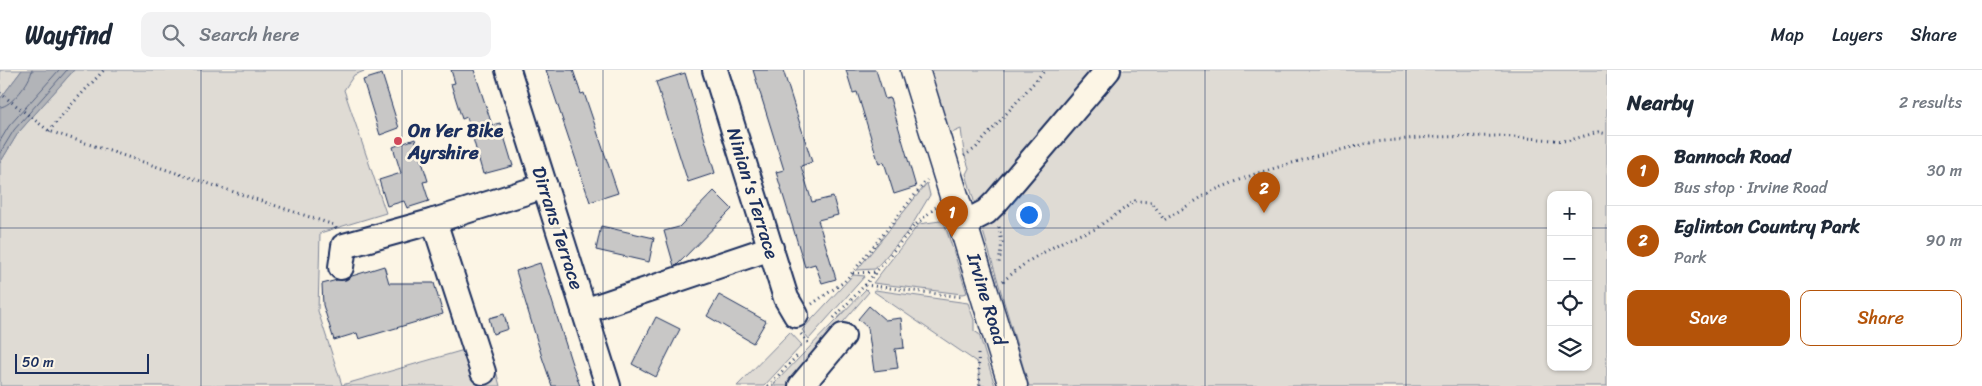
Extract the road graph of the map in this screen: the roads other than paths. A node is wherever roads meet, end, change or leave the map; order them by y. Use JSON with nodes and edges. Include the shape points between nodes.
{"nodes":[{"id":1,"x":508,"y":70,"type":"edge"},
{"id":2,"x":715,"y":70,"type":"edge"},
{"id":3,"x":914,"y":70,"type":"edge"},
{"id":4,"x":1108,"y":70,"type":"edge"},
{"id":5,"x":545,"y":186,"type":"junction"},
{"id":6,"x":434,"y":221,"type":"junction"},
{"id":7,"x":963,"y":224,"type":"junction"},
{"id":8,"x":770,"y":248,"type":"junction"},
{"id":9,"x":342,"y":256,"type":"road end"},
{"id":10,"x":584,"y":311,"type":"junction"},
{"id":11,"x":796,"y":315,"type":"road end"},
{"id":12,"x":843,"y":336,"type":"dead end"},
{"id":13,"x":484,"y":372,"type":"dead end"},
{"id":14,"x":608,"y":386,"type":"edge"},
{"id":15,"x":801,"y":386,"type":"edge"},
{"id":16,"x":1013,"y":386,"type":"edge"}],
"edges":[{"from":1,"to":5,"type":"street","name":"Dirrans Terrace"},
{"from":2,"to":8,"type":"street","name":"Ninian's Terrace"},
{"from":3,"to":7,"type":"main road","name":"Irvine Road"},
{"from":4,"to":7,"type":"street","via":[[996,202],[986,212]]},
{"from":5,"to":6,"type":"street"},
{"from":5,"to":10,"type":"street","name":"Dirrans Terrace"},
{"from":6,"to":9,"type":"street"},
{"from":6,"to":13,"type":"street"},
{"from":7,"to":16,"type":"main road","name":"Irvine Road"},
{"from":8,"to":10,"type":"street"},
{"from":8,"to":11,"type":"street","name":"Ninian's Terrace","via":[[786,298]]},
{"from":10,"to":14,"type":"street","name":"Dirrans Terrace"},
{"from":12,"to":15,"type":"street"}]}
